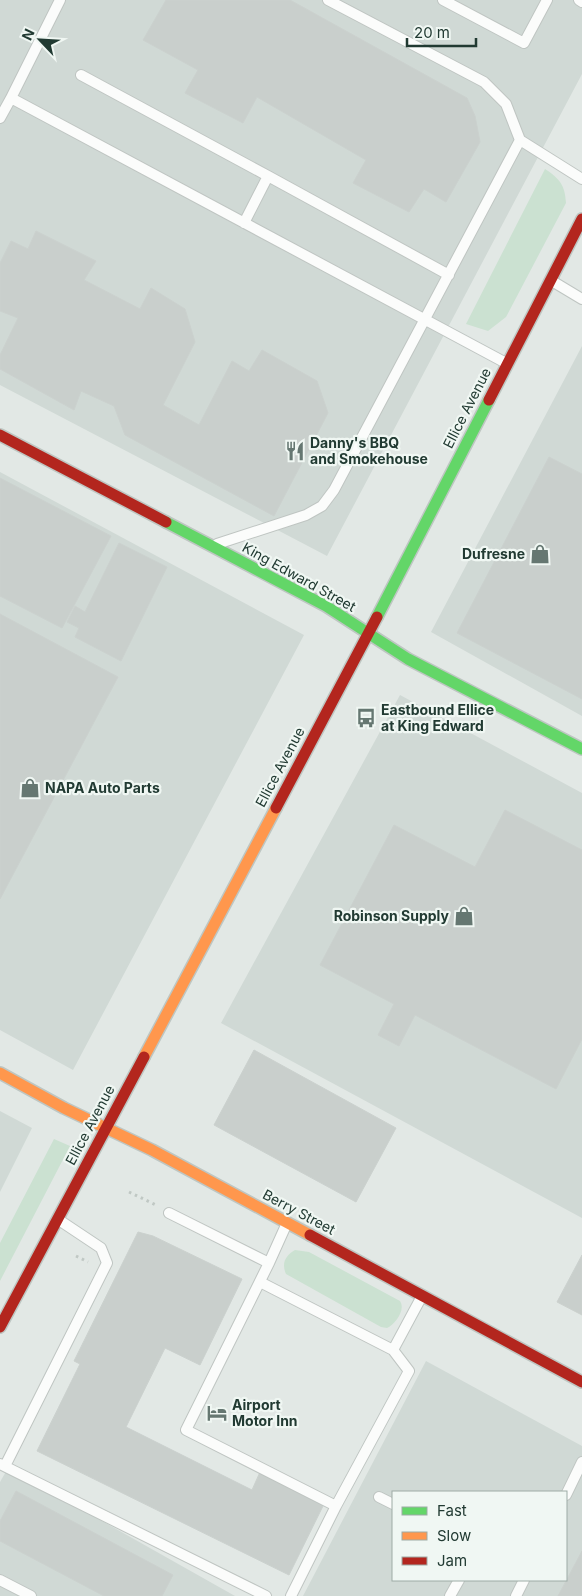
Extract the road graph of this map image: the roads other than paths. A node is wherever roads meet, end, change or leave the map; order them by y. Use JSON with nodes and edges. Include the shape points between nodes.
{"nodes":[{"id":1,"x":60,"y":0,"type":"edge"},
{"id":2,"x":328,"y":0,"type":"edge"},
{"id":3,"x":443,"y":0,"type":"edge"},
{"id":4,"x":547,"y":0,"type":"edge"},
{"id":5,"x":579,"y":0,"type":"edge"},
{"id":6,"x":582,"y":2,"type":"edge"},
{"id":7,"x":81,"y":75,"type":"dead end"},
{"id":8,"x":11,"y":98,"type":"junction"},
{"id":9,"x":0,"y":118,"type":"edge"},
{"id":10,"x":520,"y":140,"type":"junction"},
{"id":11,"x":268,"y":176,"type":"junction"},
{"id":12,"x":582,"y":179,"type":"edge"},
{"id":13,"x":582,"y":219,"type":"edge"},
{"id":14,"x":244,"y":223,"type":"junction"},
{"id":15,"x":449,"y":275,"type":"junction"},
{"id":16,"x":551,"y":281,"type":"junction"},
{"id":17,"x":582,"y":299,"type":"edge"},
{"id":18,"x":424,"y":320,"type":"junction"},
{"id":19,"x":507,"y":364,"type":"junction"},
{"id":20,"x":0,"y":435,"type":"edge"},
{"id":21,"x":212,"y":546,"type":"junction"},
{"id":22,"x":368,"y":634,"type":"junction"},
{"id":23,"x":582,"y":749,"type":"edge"},
{"id":24,"x":0,"y":1073,"type":"edge"},
{"id":25,"x":105,"y":1127,"type":"junction"},
{"id":26,"x":169,"y":1213,"type":"road end"},
{"id":27,"x":57,"y":1218,"type":"junction"},
{"id":28,"x":287,"y":1222,"type":"junction"},
{"id":29,"x":269,"y":1263,"type":"junction"},
{"id":30,"x":260,"y":1282,"type":"junction"},
{"id":31,"x":422,"y":1295,"type":"junction"},
{"id":32,"x":0,"y":1328,"type":"edge"},
{"id":33,"x":393,"y":1350,"type":"junction"},
{"id":34,"x":582,"y":1382,"type":"edge"},
{"id":35,"x":582,"y":1462,"type":"edge"},
{"id":36,"x":2,"y":1465,"type":"edge"},
{"id":37,"x":567,"y":1493,"type":"edge"},
{"id":38,"x":379,"y":1497,"type":"dead end"},
{"id":39,"x":392,"y":1504,"type":"edge"},
{"id":40,"x":336,"y":1506,"type":"junction"},
{"id":41,"x":0,"y":1580,"type":"edge"},
{"id":42,"x":458,"y":1581,"type":"edge"},
{"id":43,"x":524,"y":1581,"type":"edge"},
{"id":44,"x":31,"y":1596,"type":"edge"},
{"id":45,"x":266,"y":1596,"type":"edge"},
{"id":46,"x":291,"y":1596,"type":"edge"},
{"id":47,"x":450,"y":1596,"type":"edge"},
{"id":48,"x":516,"y":1596,"type":"edge"}],
"edges":[{"from":1,"to":8,"type":"lane"},
{"from":2,"to":10,"type":"lane","via":[[484,82],[506,104]]},
{"from":3,"to":4,"type":"lane","via":[[524,43]]},
{"from":5,"to":6,"type":"lane"},
{"from":7,"to":11,"type":"lane"},
{"from":8,"to":9,"type":"lane"},
{"from":8,"to":14,"type":"lane"},
{"from":10,"to":12,"type":"lane"},
{"from":10,"to":15,"type":"lane"},
{"from":11,"to":14,"type":"lane"},
{"from":11,"to":15,"type":"lane"},
{"from":13,"to":16,"type":"main road","name":"Ellice Avenue"},
{"from":14,"to":18,"type":"lane"},
{"from":15,"to":18,"type":"lane"},
{"from":16,"to":17,"type":"lane"},
{"from":16,"to":19,"type":"main road","name":"Ellice Avenue"},
{"from":18,"to":19,"type":"lane"},
{"from":18,"to":21,"type":"lane","via":[[334,490],[322,506],[306,515]]},
{"from":19,"to":22,"type":"main road","name":"Ellice Avenue"},
{"from":20,"to":21,"type":"main road","name":"King Edward Street"},
{"from":21,"to":22,"type":"main road","name":"King Edward Street","via":[[326,606]]},
{"from":22,"to":23,"type":"main road","name":"King Edward Street","via":[[408,659]]},
{"from":22,"to":25,"type":"main road","name":"Ellice Avenue"},
{"from":24,"to":25,"type":"main road","name":"Berry Street"},
{"from":25,"to":27,"type":"main road","name":"Ellice Avenue"},
{"from":25,"to":28,"type":"main road","name":"Berry Street"},
{"from":26,"to":29,"type":"lane"},
{"from":27,"to":32,"type":"main road","name":"Ellice Avenue"},
{"from":27,"to":36,"type":"lane","via":[[101,1248],[107,1263]]},
{"from":28,"to":29,"type":"lane"},
{"from":28,"to":31,"type":"main road","name":"Berry Street"},
{"from":29,"to":30,"type":"lane"},
{"from":30,"to":33,"type":"lane"},
{"from":30,"to":40,"type":"lane","via":[[186,1430]]},
{"from":31,"to":33,"type":"lane"},
{"from":31,"to":34,"type":"main road","name":"Berry Street"},
{"from":33,"to":40,"type":"lane","via":[[409,1371]]},
{"from":35,"to":37,"type":"lane"},
{"from":36,"to":45,"type":"lane"},
{"from":38,"to":39,"type":"lane"},
{"from":40,"to":46,"type":"lane"},
{"from":41,"to":44,"type":"lane"},
{"from":42,"to":47,"type":"lane"},
{"from":43,"to":48,"type":"lane"}]}
